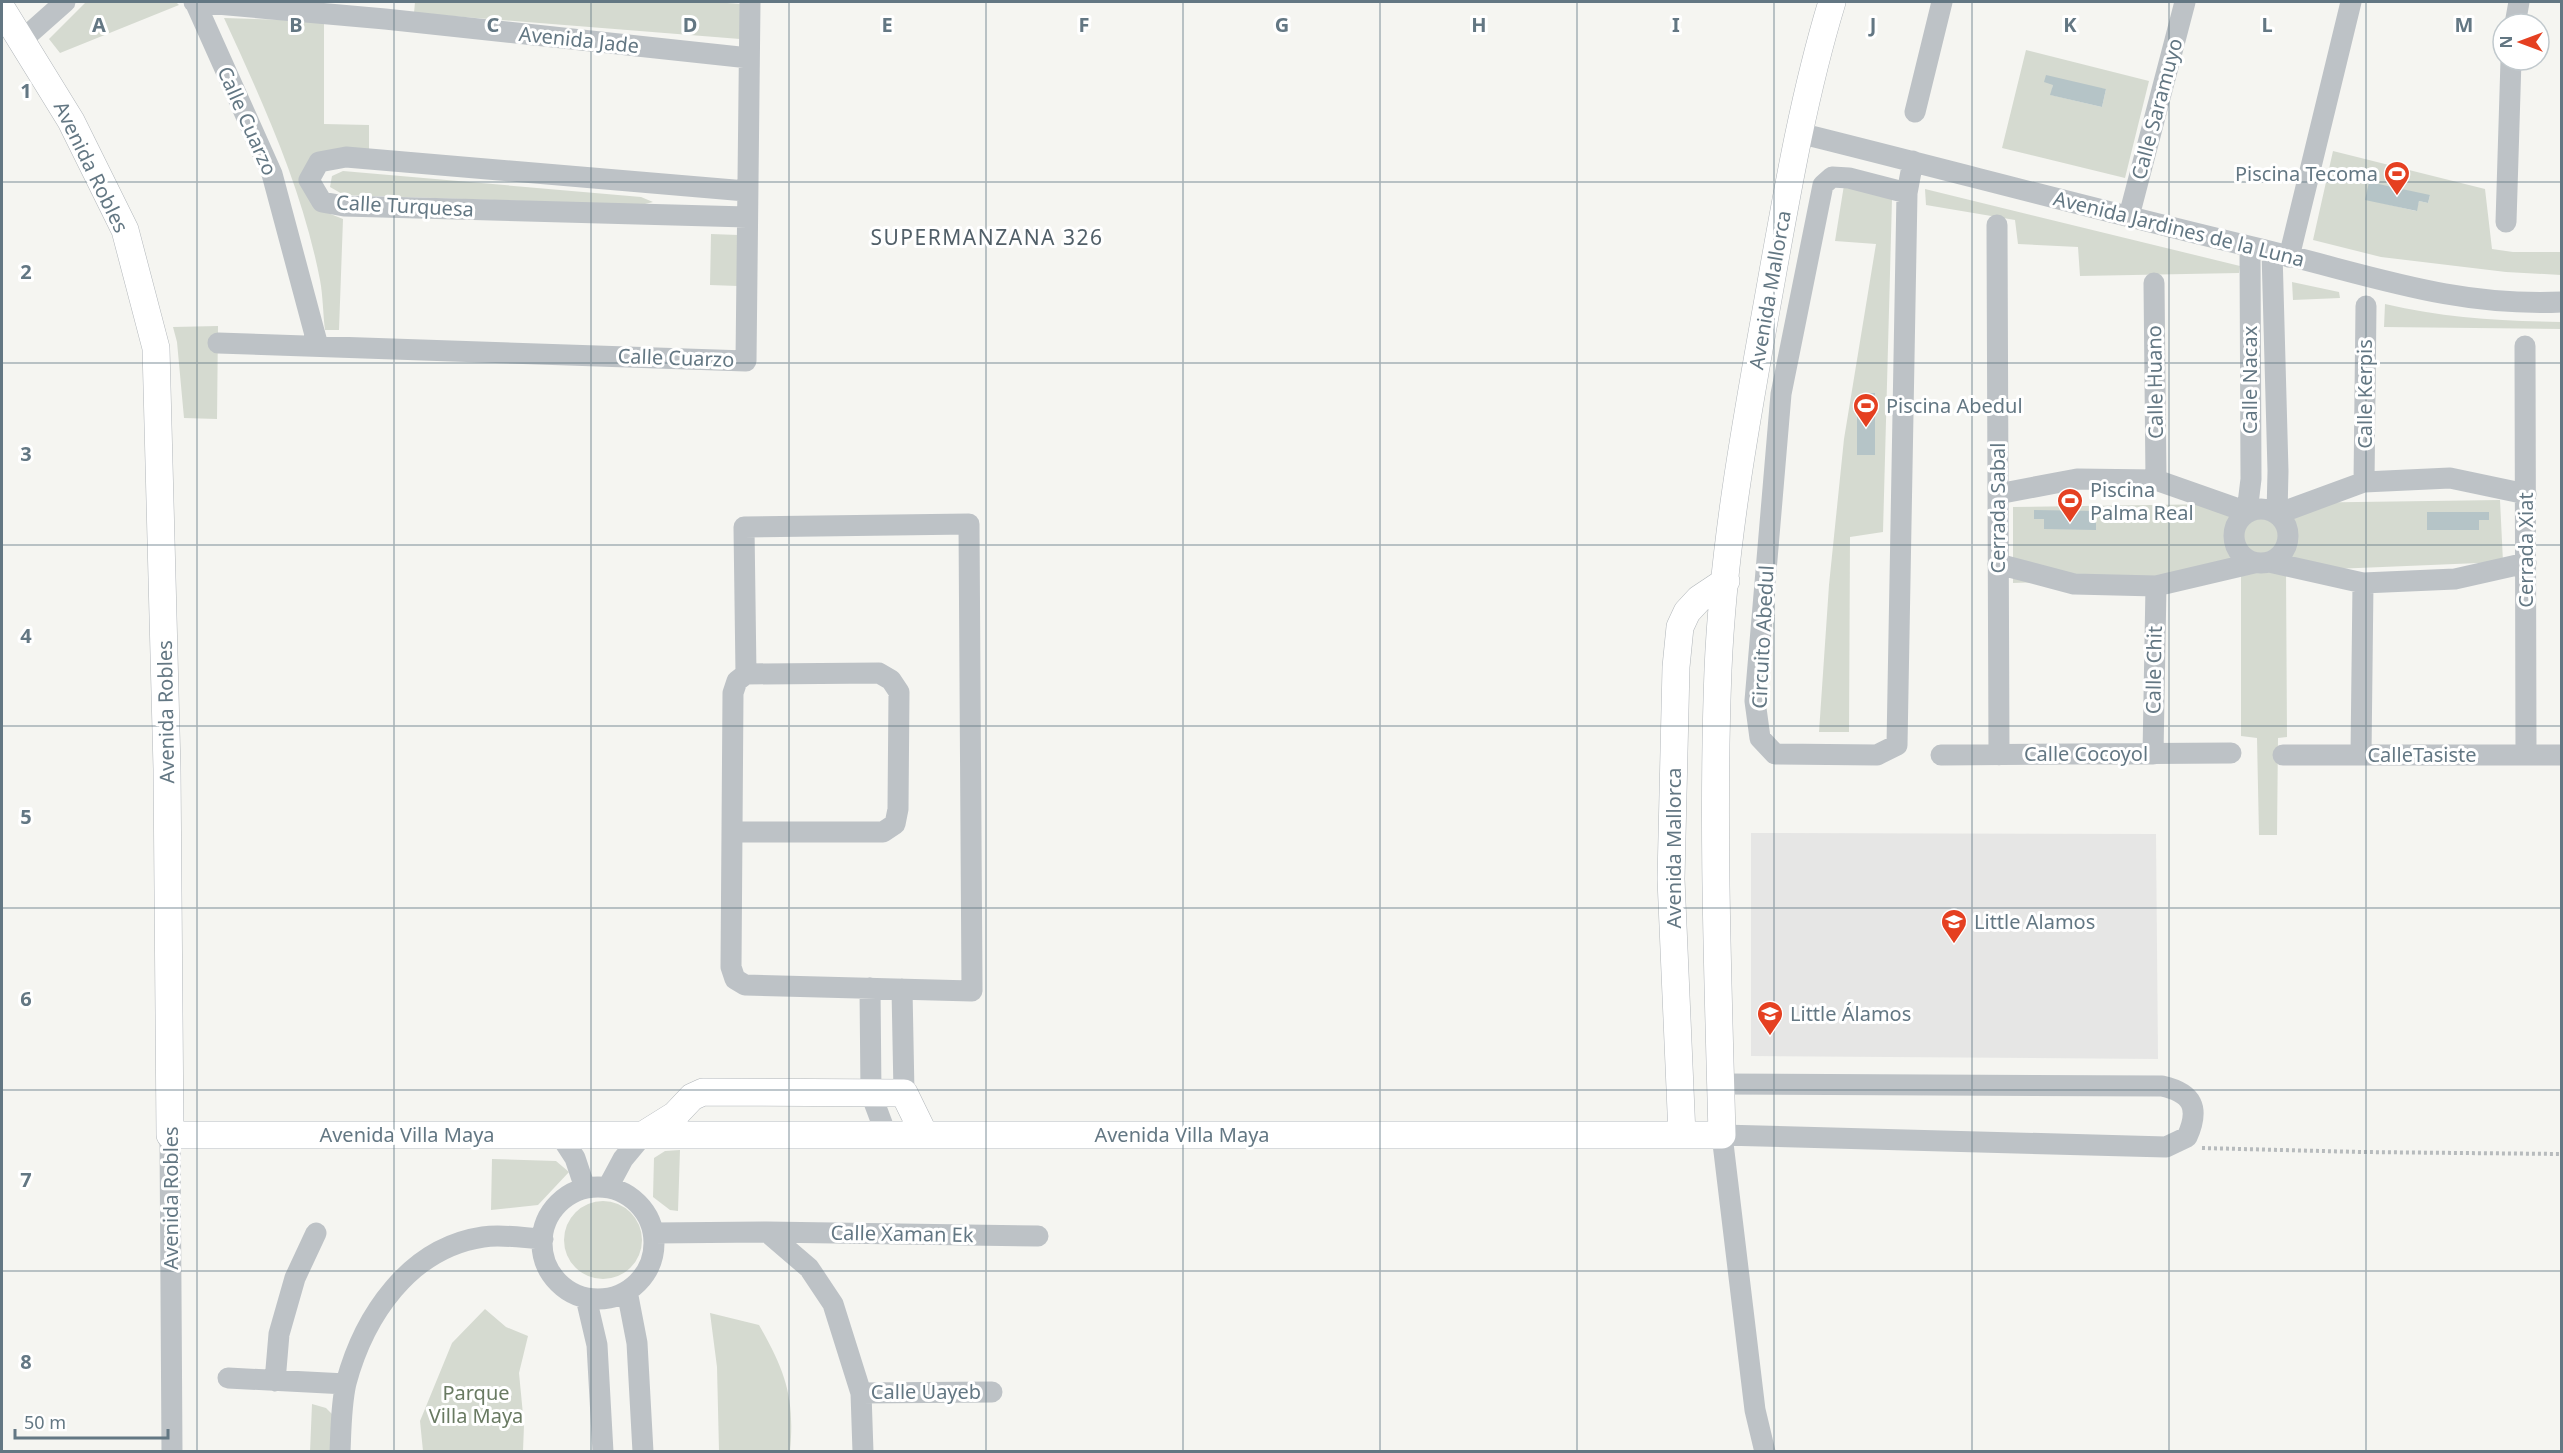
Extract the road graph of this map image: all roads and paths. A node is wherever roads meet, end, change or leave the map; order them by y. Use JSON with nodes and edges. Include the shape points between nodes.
{"nodes":[{"id":1,"x":9,"y":2,"type":"edge"},
{"id":2,"x":65,"y":2,"type":"edge"},
{"id":3,"x":194,"y":2,"type":"edge"},
{"id":4,"x":750,"y":2,"type":"edge"},
{"id":5,"x":1833,"y":2,"type":"edge"},
{"id":6,"x":1942,"y":2,"type":"edge"},
{"id":7,"x":2185,"y":2,"type":"edge"},
{"id":8,"x":2351,"y":2,"type":"edge"},
{"id":9,"x":2,"y":8,"type":"edge"},
{"id":10,"x":386,"y":10,"type":"edge"},
{"id":11,"x":21,"y":41,"type":"junction"},
{"id":12,"x":749,"y":58,"type":"junction"},
{"id":13,"x":2511,"y":72,"type":"edge"},
{"id":14,"x":1915,"y":112,"type":"dead end"},
{"id":15,"x":1799,"y":133,"type":"junction"},
{"id":16,"x":1912,"y":161,"type":"junction"},
{"id":17,"x":746,"y":191,"type":"junction"},
{"id":18,"x":1907,"y":193,"type":"junction"},
{"id":19,"x":2129,"y":216,"type":"junction"},
{"id":20,"x":747,"y":217,"type":"junction"},
{"id":21,"x":2506,"y":222,"type":"dead end"},
{"id":22,"x":1996,"y":225,"type":"dead end"},
{"id":23,"x":2250,"y":247,"type":"junction"},
{"id":24,"x":2280,"y":254,"type":"junction"},
{"id":25,"x":2154,"y":283,"type":"dead end"},
{"id":26,"x":2562,"y":302,"type":"edge"},
{"id":27,"x":2366,"y":306,"type":"dead end"},
{"id":28,"x":218,"y":343,"type":"dead end"},
{"id":29,"x":318,"y":346,"type":"junction"},
{"id":30,"x":2525,"y":346,"type":"dead end"},
{"id":31,"x":2156,"y":480,"type":"junction"},
{"id":32,"x":2364,"y":483,"type":"junction"},
{"id":33,"x":1998,"y":494,"type":"junction"},
{"id":34,"x":2526,"y":494,"type":"junction"},
{"id":35,"x":2247,"y":512,"type":"junction"},
{"id":36,"x":2277,"y":514,"type":"junction"},
{"id":37,"x":2262,"y":563,"type":"junction"},
{"id":38,"x":2526,"y":563,"type":"junction"},
{"id":39,"x":1998,"y":564,"type":"junction"},
{"id":40,"x":1726,"y":581,"type":"junction"},
{"id":41,"x":2363,"y":583,"type":"junction"},
{"id":42,"x":2156,"y":586,"type":"junction"},
{"id":43,"x":746,"y":674,"type":"junction"},
{"id":44,"x":2231,"y":753,"type":"dead end"},
{"id":45,"x":1941,"y":754,"type":"dead end"},
{"id":46,"x":1999,"y":754,"type":"junction"},
{"id":47,"x":2153,"y":754,"type":"junction"},
{"id":48,"x":2283,"y":754,"type":"dead end"},
{"id":49,"x":2361,"y":754,"type":"junction"},
{"id":50,"x":2526,"y":754,"type":"junction"},
{"id":51,"x":2562,"y":755,"type":"edge"},
{"id":52,"x":732,"y":832,"type":"junction"},
{"id":53,"x":870,"y":988,"type":"junction"},
{"id":54,"x":902,"y":989,"type":"junction"},
{"id":55,"x":1720,"y":1084,"type":"junction"},
{"id":56,"x":904,"y":1093,"type":"junction"},
{"id":57,"x":871,"y":1094,"type":"junction"},
{"id":58,"x":886,"y":1134,"type":"junction"},
{"id":59,"x":924,"y":1134,"type":"junction"},
{"id":60,"x":170,"y":1135,"type":"junction"},
{"id":61,"x":560,"y":1135,"type":"junction"},
{"id":62,"x":643,"y":1135,"type":"junction"},
{"id":63,"x":1682,"y":1135,"type":"junction"},
{"id":64,"x":1722,"y":1135,"type":"junction"},
{"id":65,"x":2166,"y":1147,"type":"junction"},
{"id":66,"x":2562,"y":1154,"type":"edge"},
{"id":67,"x":608,"y":1187,"type":"junction"},
{"id":68,"x":585,"y":1188,"type":"junction"},
{"id":69,"x":767,"y":1232,"type":"junction"},
{"id":70,"x":316,"y":1233,"type":"dead end"},
{"id":71,"x":654,"y":1233,"type":"junction"},
{"id":72,"x":1038,"y":1236,"type":"dead end"},
{"id":73,"x":543,"y":1239,"type":"junction"},
{"id":74,"x":627,"y":1291,"type":"junction"},
{"id":75,"x":586,"y":1298,"type":"junction"},
{"id":76,"x":228,"y":1378,"type":"dead end"},
{"id":77,"x":275,"y":1381,"type":"junction"},
{"id":78,"x":346,"y":1384,"type":"junction"},
{"id":79,"x":992,"y":1392,"type":"dead end"},
{"id":80,"x":861,"y":1393,"type":"junction"},
{"id":81,"x":172,"y":1452,"type":"edge"},
{"id":82,"x":340,"y":1452,"type":"edge"},
{"id":83,"x":603,"y":1452,"type":"edge"},
{"id":84,"x":643,"y":1452,"type":"edge"},
{"id":85,"x":863,"y":1452,"type":"edge"},
{"id":86,"x":1765,"y":1452,"type":"edge"}],
"edges":[{"from":1,"to":9,"type":"street"},
{"from":2,"to":11,"type":"street"},
{"from":3,"to":10,"type":"street","name":"Avenida Jade"},
{"from":3,"to":29,"type":"street","name":"Calle Cuarzo","via":[[272,174]]},
{"from":4,"to":12,"type":"street","name":"Calle Cuarzo"},
{"from":5,"to":15,"type":"main road","name":"Avenida Mallorca"},
{"from":6,"to":14,"type":"street"},
{"from":7,"to":19,"type":"street","name":"Calle Saramuyo"},
{"from":8,"to":24,"type":"street","name":"Calle Nacax"},
{"from":9,"to":11,"type":"main road","name":"Avenida Robles"},
{"from":10,"to":12,"type":"street","name":"Avenida Jade"},
{"from":11,"to":60,"type":"main road","name":"Avenida Robles","via":[[71,120],[124,230],[156,348],[167,769]]},
{"from":12,"to":17,"type":"street","name":"Calle Cuarzo"},
{"from":13,"to":21,"type":"street"},
{"from":15,"to":16,"type":"street","name":"Avenida Jardines de la Luna"},
{"from":15,"to":40,"type":"main road","name":"Avenida Mallorca","via":[[1746,426]]},
{"from":16,"to":18,"type":"street","name":"Circuito Abedul"},
{"from":16,"to":19,"type":"street","name":"Avenida Jardines de la Luna"},
{"from":17,"to":20,"type":"street","name":"Calle Cuarzo"},
{"from":17,"to":20,"type":"street","name":"Calle Turquesa","via":[[346,157],[319,162],[309,180],[322,202],[344,206]]},
{"from":18,"to":18,"type":"street","name":"Circuito Abedul","via":[[1897,745],[1877,754],[1775,754],[1760,738],[1755,700],[1781,394],[1823,185],[1832,177],[1849,178]]},
{"from":19,"to":23,"type":"street","name":"Avenida Jardines de la Luna"},
{"from":20,"to":29,"type":"street","name":"Calle Cuarzo","via":[[746,361]]},
{"from":22,"to":33,"type":"street","name":"Cerrada Sabal"},
{"from":23,"to":24,"type":"street","name":"Avenida Jardines de la Luna"},
{"from":23,"to":35,"type":"street","name":"Calle Nacax","via":[[2251,479]]},
{"from":24,"to":26,"type":"street","name":"Avenida Jardines de la Luna","via":[[2380,282],[2451,296],[2522,304]]},
{"from":24,"to":36,"type":"street","name":"Calle Nacax"},
{"from":25,"to":31,"type":"street","name":"Calle Huano"},
{"from":27,"to":32,"type":"street","name":"Calle Kerpis"},
{"from":28,"to":29,"type":"street","name":"Calle Cuarzo"},
{"from":30,"to":34,"type":"street","name":"Cerrada Xiat"},
{"from":31,"to":33,"type":"street","via":[[2077,479]]},
{"from":31,"to":35,"type":"street"},
{"from":32,"to":34,"type":"street","via":[[2450,478]]},
{"from":32,"to":36,"type":"street"},
{"from":33,"to":39,"type":"street","name":"Cerrada Sabal"},
{"from":34,"to":38,"type":"street","name":"Cerrada Xiat"},
{"from":35,"to":36,"type":"street","via":[[2262,508]]},
{"from":35,"to":37,"type":"street","name":"Calle Nacax","via":[[2233,535],[2239,553]]},
{"from":36,"to":37,"type":"street","name":"Calle Nacax","via":[[2287,528],[2287,545],[2277,558]]},
{"from":37,"to":41,"type":"street"},
{"from":37,"to":42,"type":"street"},
{"from":38,"to":41,"type":"street","via":[[2455,579]]},
{"from":38,"to":50,"type":"street","name":"Cerrada Xiat"},
{"from":39,"to":42,"type":"street","via":[[2074,584]]},
{"from":39,"to":46,"type":"street","name":"Cerrada Sabal"},
{"from":40,"to":55,"type":"main road","name":"Avenida Mallorca","via":[[1719,668],[1715,886]]},
{"from":40,"to":63,"type":"main road","name":"Avenida Mallorca","via":[[1687,612],[1680,627],[1676,667],[1671,879]]},
{"from":41,"to":49,"type":"street"},
{"from":42,"to":47,"type":"street","name":"Calle Chit"},
{"from":43,"to":52,"type":"street","via":[[737,681],[733,693]]},
{"from":43,"to":52,"type":"street","via":[[879,673],[891,680],[899,692],[898,809],[895,824],[883,832]]},
{"from":43,"to":54,"type":"street","via":[[744,527],[969,524],[972,991]]},
{"from":44,"to":47,"type":"street","name":"Calle Cocoyol"},
{"from":45,"to":46,"type":"street","name":"Calle Cocoyol"},
{"from":46,"to":47,"type":"street","name":"Calle Cocoyol"},
{"from":48,"to":49,"type":"street","name":"CalleTasiste"},
{"from":49,"to":50,"type":"street","name":"CalleTasiste"},
{"from":50,"to":51,"type":"street","name":"CalleTasiste"},
{"from":52,"to":53,"type":"street","via":[[731,966],[735,979],[745,985]]},
{"from":53,"to":54,"type":"street"},
{"from":53,"to":57,"type":"street"},
{"from":54,"to":56,"type":"street"},
{"from":55,"to":64,"type":"main road","name":"Avenida Mallorca"},
{"from":55,"to":65,"type":"street","via":[[2162,1086],[2180,1090],[2191,1102],[2194,1120],[2187,1137]]},
{"from":56,"to":57,"type":"main road"},
{"from":56,"to":59,"type":"main road"},
{"from":57,"to":58,"type":"street"},
{"from":57,"to":62,"type":"main road","via":[[703,1092],[692,1096],[675,1115]]},
{"from":58,"to":59,"type":"main road","name":"Avenida Villa Maya"},
{"from":58,"to":62,"type":"main road","name":"Avenida Villa Maya"},
{"from":59,"to":63,"type":"main road","name":"Avenida Villa Maya"},
{"from":60,"to":61,"type":"main road","name":"Avenida Villa Maya"},
{"from":60,"to":81,"type":"street","name":"Avenida Robles"},
{"from":61,"to":62,"type":"main road","name":"Avenida Villa Maya"},
{"from":61,"to":68,"type":"street","via":[[575,1158]]},
{"from":62,"to":67,"type":"street","via":[[623,1159]]},
{"from":63,"to":64,"type":"main road","name":"Avenida Villa Maya"},
{"from":64,"to":65,"type":"street"},
{"from":64,"to":86,"type":"street","via":[[1755,1410]]},
{"from":65,"to":66,"type":"path"},
{"from":67,"to":68,"type":"street"},
{"from":67,"to":71,"type":"street","via":[[638,1203]]},
{"from":68,"to":73,"type":"street","via":[[555,1207]]},
{"from":69,"to":71,"type":"street","name":"Calle Xaman Ek"},
{"from":69,"to":72,"type":"street","name":"Calle Xaman Ek"},
{"from":69,"to":80,"type":"street","via":[[809,1268],[833,1304]]},
{"from":70,"to":77,"type":"street","via":[[295,1278],[279,1334]]},
{"from":71,"to":74,"type":"street","via":[[649,1267]]},
{"from":73,"to":75,"type":"street","via":[[549,1270],[558,1283]]},
{"from":73,"to":78,"type":"street","via":[[484,1237],[450,1246],[418,1265],[394,1286],[365,1330]]},
{"from":74,"to":75,"type":"street","via":[[614,1297]]},
{"from":74,"to":84,"type":"street","via":[[637,1343]]},
{"from":75,"to":83,"type":"street","via":[[597,1345]]},
{"from":76,"to":77,"type":"street"},
{"from":77,"to":78,"type":"street"},
{"from":78,"to":82,"type":"street"},
{"from":79,"to":80,"type":"street","name":"Calle Uayeb"},
{"from":80,"to":85,"type":"street"}]}
